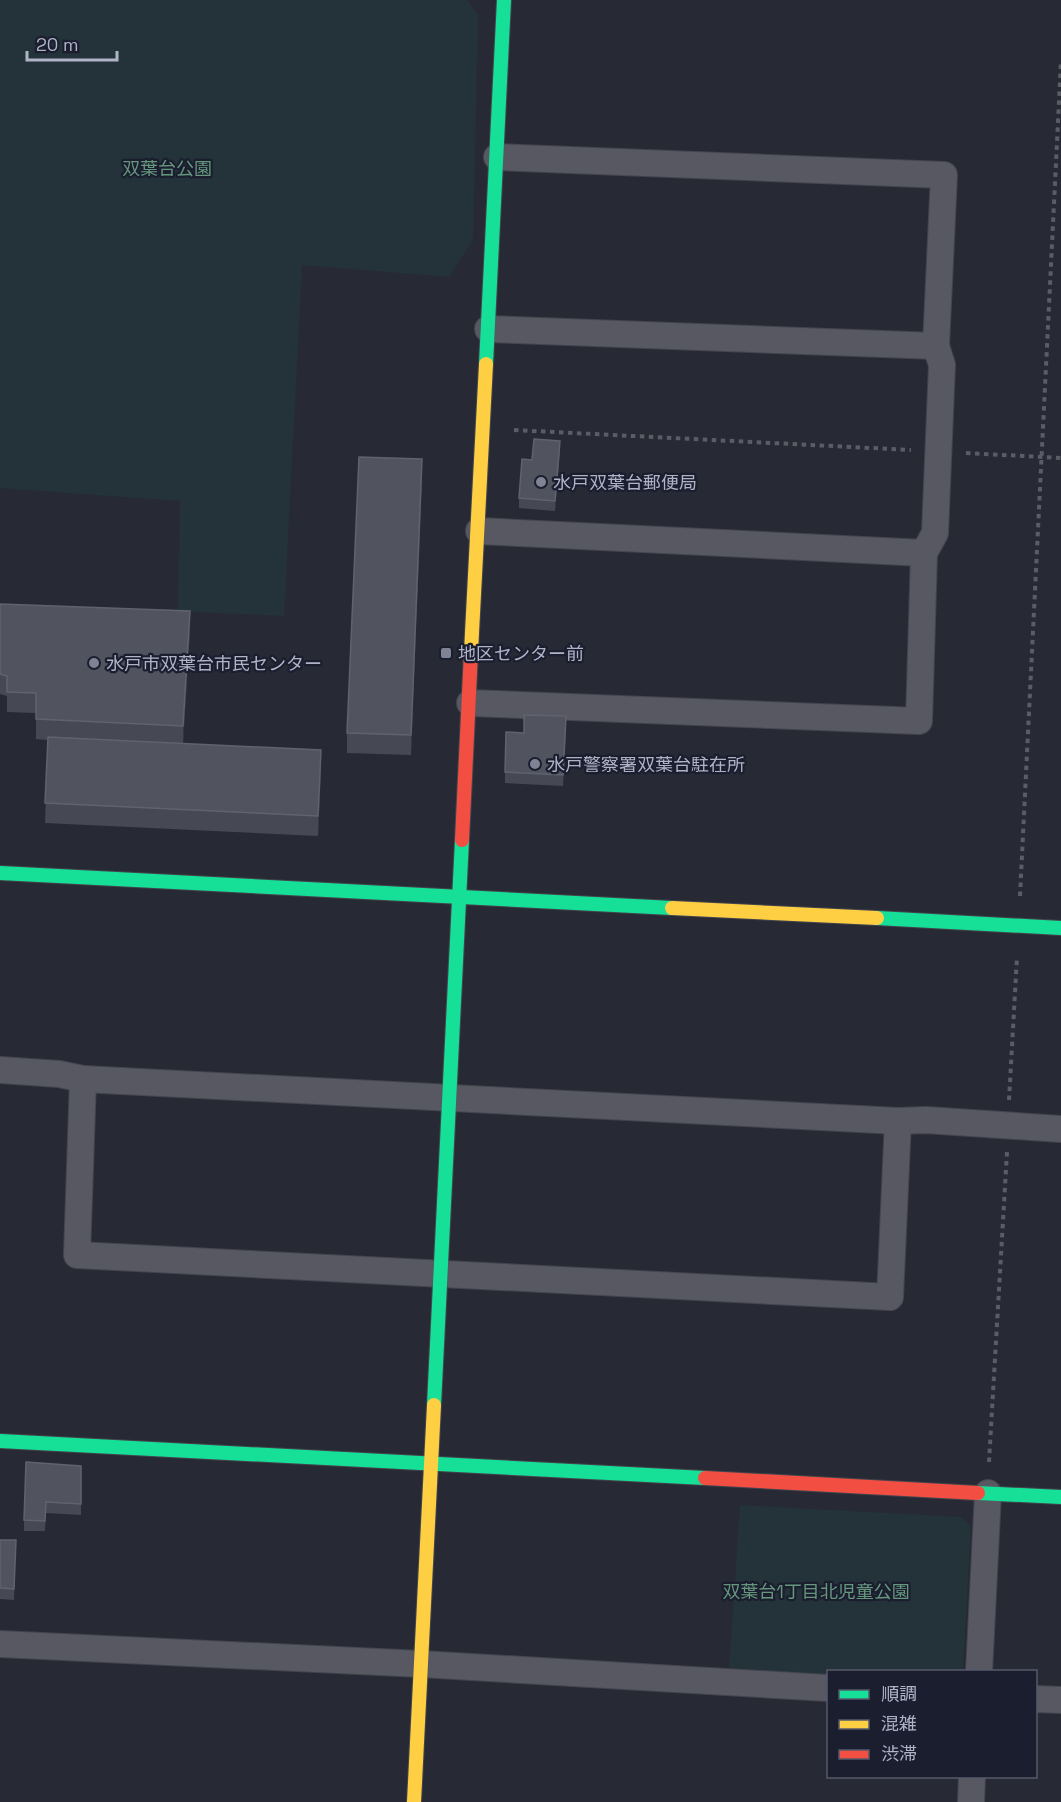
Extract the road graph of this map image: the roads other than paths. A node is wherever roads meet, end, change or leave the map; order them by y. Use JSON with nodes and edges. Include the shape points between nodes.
{"nodes":[{"id":1,"x":504,"y":0,"type":"edge"},
{"id":2,"x":497,"y":157,"type":"junction"},
{"id":3,"x":488,"y":329,"type":"junction"},
{"id":4,"x":936,"y":346,"type":"junction"},
{"id":5,"x":479,"y":531,"type":"junction"},
{"id":6,"x":924,"y":553,"type":"junction"},
{"id":7,"x":470,"y":703,"type":"junction"},
{"id":8,"x":0,"y":873,"type":"edge"},
{"id":9,"x":459,"y":897,"type":"junction"},
{"id":10,"x":1061,"y":928,"type":"edge"},
{"id":11,"x":0,"y":1070,"type":"edge"},
{"id":12,"x":83,"y":1079,"type":"junction"},
{"id":13,"x":449,"y":1096,"type":"junction"},
{"id":14,"x":898,"y":1121,"type":"junction"},
{"id":15,"x":1061,"y":1129,"type":"edge"},
{"id":16,"x":440,"y":1276,"type":"junction"},
{"id":17,"x":0,"y":1441,"type":"edge"},
{"id":18,"x":433,"y":1464,"type":"junction"},
{"id":19,"x":988,"y":1493,"type":"junction"},
{"id":20,"x":1061,"y":1497,"type":"edge"},
{"id":21,"x":0,"y":1644,"type":"edge"},
{"id":22,"x":421,"y":1664,"type":"junction"},
{"id":23,"x":979,"y":1670,"type":"edge"},
{"id":24,"x":827,"y":1688,"type":"edge"},
{"id":25,"x":1037,"y":1699,"type":"edge"},
{"id":26,"x":1061,"y":1700,"type":"edge"},
{"id":27,"x":972,"y":1778,"type":"edge"},
{"id":28,"x":414,"y":1802,"type":"edge"},
{"id":29,"x":971,"y":1802,"type":"edge"}],
"edges":[{"from":1,"to":2,"type":"street"},
{"from":2,"to":3,"type":"street"},
{"from":2,"to":4,"type":"street","via":[[944,175]]},
{"from":3,"to":4,"type":"street"},
{"from":3,"to":5,"type":"street"},
{"from":4,"to":6,"type":"street","via":[[942,365],[935,534]]},
{"from":5,"to":6,"type":"street"},
{"from":5,"to":7,"type":"street"},
{"from":6,"to":7,"type":"street","via":[[919,721]]},
{"from":7,"to":9,"type":"street"},
{"from":8,"to":9,"type":"street"},
{"from":9,"to":10,"type":"street"},
{"from":9,"to":13,"type":"street"},
{"from":11,"to":12,"type":"street"},
{"from":12,"to":13,"type":"street"},
{"from":12,"to":16,"type":"street","via":[[77,1255]]},
{"from":13,"to":14,"type":"street"},
{"from":13,"to":16,"type":"street"},
{"from":14,"to":15,"type":"street"},
{"from":14,"to":16,"type":"street","via":[[890,1297]]},
{"from":16,"to":18,"type":"street"},
{"from":17,"to":18,"type":"street"},
{"from":18,"to":19,"type":"street"},
{"from":18,"to":22,"type":"street"},
{"from":19,"to":20,"type":"street"},
{"from":19,"to":23,"type":"street"},
{"from":21,"to":22,"type":"street"},
{"from":22,"to":24,"type":"street"},
{"from":22,"to":28,"type":"street"},
{"from":25,"to":26,"type":"street"},
{"from":27,"to":29,"type":"street"}]}
